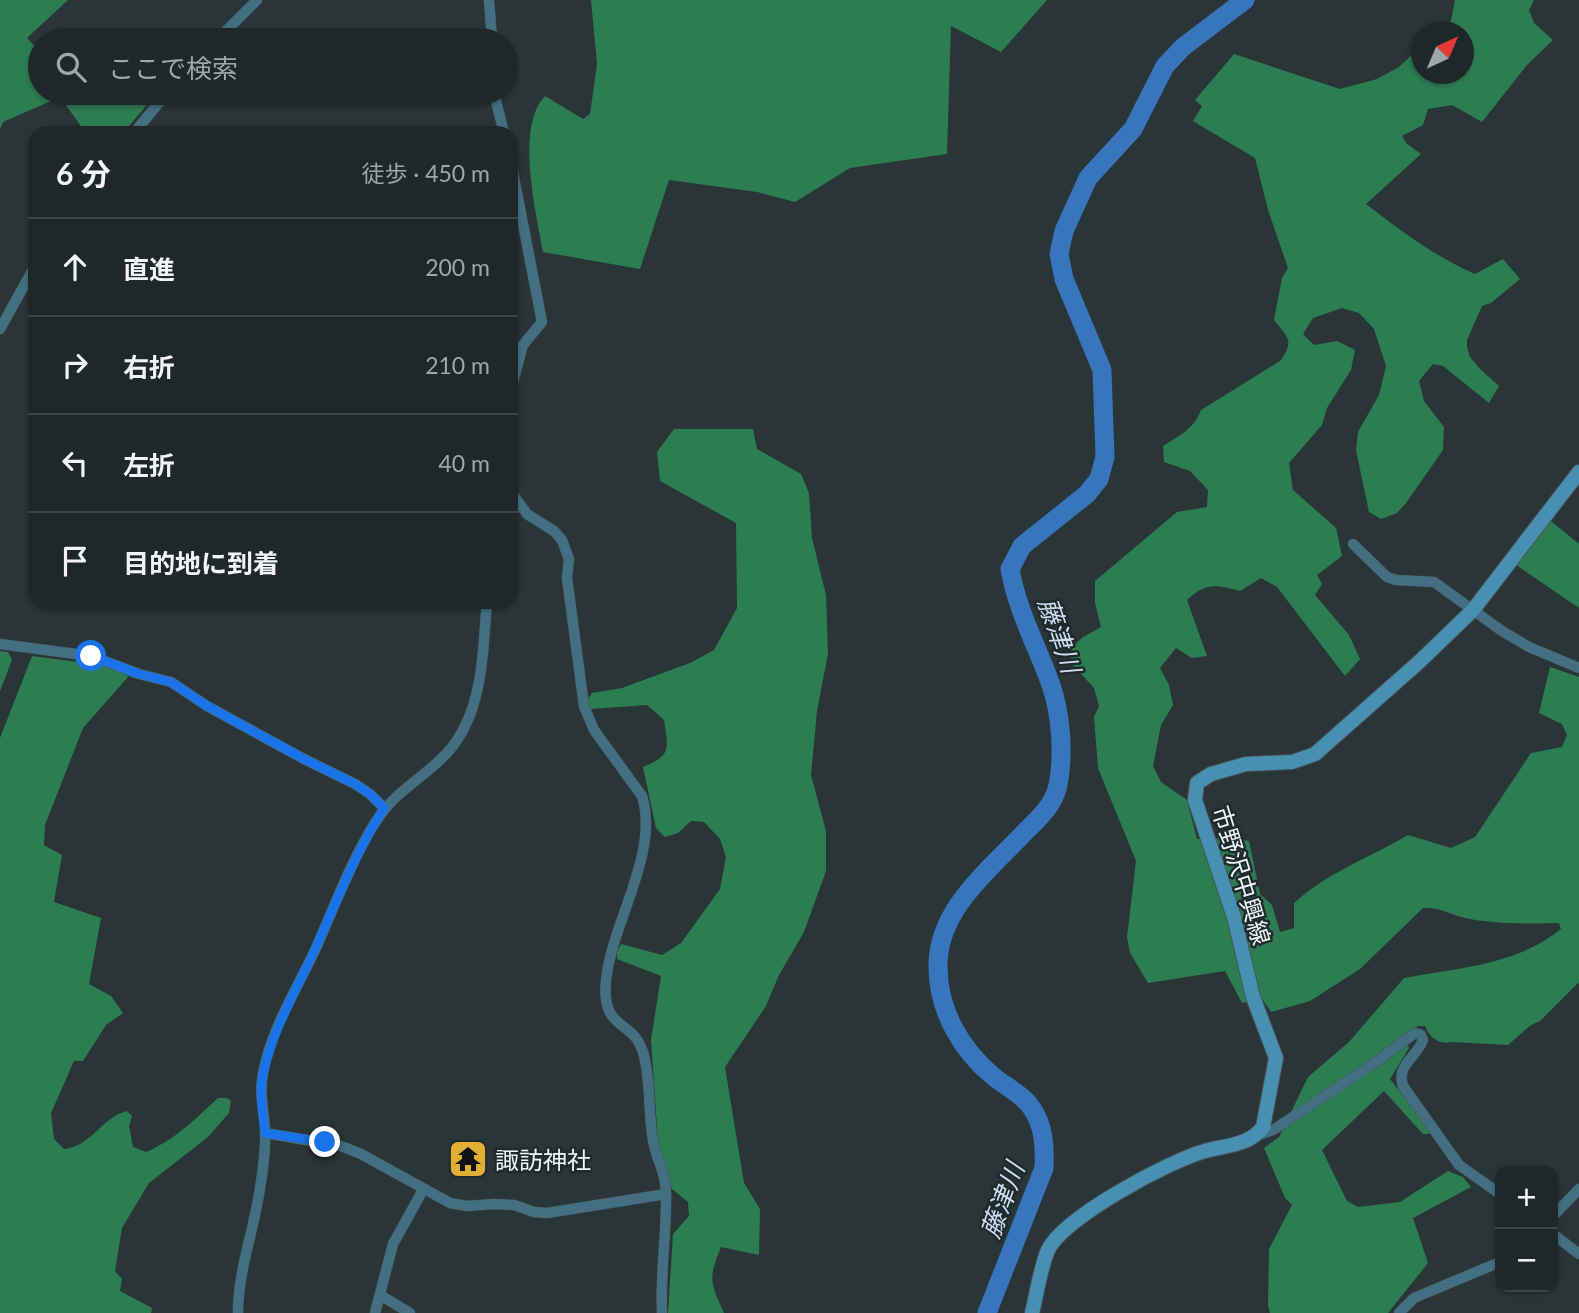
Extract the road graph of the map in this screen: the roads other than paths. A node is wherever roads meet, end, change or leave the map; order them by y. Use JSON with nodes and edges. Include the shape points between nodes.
{"nodes":[{"id":1,"x":257,"y":0,"type":"edge"},
{"id":2,"x":489,"y":0,"type":"edge"},
{"id":3,"x":229,"y":28,"type":"edge"},
{"id":4,"x":491,"y":28,"type":"edge"},
{"id":5,"x":157,"y":105,"type":"edge"},
{"id":6,"x":497,"y":105,"type":"edge"},
{"id":7,"x":140,"y":126,"type":"edge"},
{"id":8,"x":502,"y":126,"type":"edge"},
{"id":9,"x":518,"y":198,"type":"edge"},
{"id":10,"x":28,"y":279,"type":"edge"},
{"id":11,"x":0,"y":329,"type":"edge"},
{"id":12,"x":518,"y":360,"type":"edge"},
{"id":13,"x":1579,"y":472,"type":"edge"},
{"id":14,"x":518,"y":502,"type":"edge"},
{"id":15,"x":1353,"y":544,"type":"dead end"},
{"id":16,"x":486,"y":609,"type":"edge"},
{"id":17,"x":1473,"y":610,"type":"junction"},
{"id":18,"x":0,"y":644,"type":"edge"},
{"id":19,"x":1579,"y":668,"type":"edge"},
{"id":20,"x":384,"y":808,"type":"junction"},
{"id":21,"x":265,"y":1133,"type":"junction"},
{"id":22,"x":1257,"y":1135,"type":"junction"},
{"id":23,"x":1579,"y":1189,"type":"edge"},
{"id":24,"x":423,"y":1190,"type":"junction"},
{"id":25,"x":1495,"y":1190,"type":"edge"},
{"id":26,"x":666,"y":1194,"type":"junction"},
{"id":27,"x":1558,"y":1211,"type":"edge"},
{"id":28,"x":1558,"y":1238,"type":"edge"},
{"id":29,"x":1579,"y":1254,"type":"edge"},
{"id":30,"x":1495,"y":1264,"type":"edge"},
{"id":31,"x":380,"y":1295,"type":"junction"},
{"id":32,"x":238,"y":1313,"type":"edge"},
{"id":33,"x":375,"y":1313,"type":"edge"},
{"id":34,"x":410,"y":1313,"type":"edge"},
{"id":35,"x":662,"y":1313,"type":"edge"},
{"id":36,"x":1032,"y":1313,"type":"edge"},
{"id":37,"x":1399,"y":1313,"type":"edge"}],
"edges":[{"from":1,"to":3,"type":"street"},
{"from":2,"to":4,"type":"street"},
{"from":5,"to":7,"type":"street"},
{"from":6,"to":8,"type":"street"},
{"from":9,"to":12,"type":"street","via":[[542,322],[523,345]]},
{"from":10,"to":11,"type":"street"},
{"from":13,"to":17,"type":"main road","name":"市野沢中興線"},
{"from":14,"to":26,"type":"street","via":[[527,514],[554,531],[566,550],[584,706],[594,730],[646,807],[645,838],[611,954],[605,1000],[612,1019],[641,1044],[653,1144],[665,1174]]},
{"from":15,"to":17,"type":"street","via":[[1387,577],[1434,582]]},
{"from":16,"to":20,"type":"street","via":[[477,695],[470,718],[441,759]]},
{"from":17,"to":19,"type":"street","via":[[1529,647]]},
{"from":17,"to":22,"type":"main road","name":"市野沢中興線","via":[[1315,754],[1292,762],[1246,764],[1197,783],[1195,800],[1234,918],[1253,997],[1276,1058],[1263,1127]]},
{"from":18,"to":20,"type":"street","via":[[91,656],[171,682],[207,706],[355,784]]},
{"from":20,"to":21,"type":"street","via":[[335,901],[275,1035],[260,1088]]},
{"from":21,"to":24,"type":"street","via":[[341,1146]]},
{"from":21,"to":32,"type":"street","via":[[260,1190],[241,1273]]},
{"from":22,"to":25,"type":"street","via":[[1273,1130],[1415,1033],[1423,1040],[1402,1068],[1403,1086],[1459,1165]]},
{"from":22,"to":36,"type":"main road","via":[[1188,1156],[1062,1231],[1048,1251]]},
{"from":23,"to":27,"type":"street"},
{"from":24,"to":26,"type":"street","via":[[450,1203],[494,1203],[547,1213]]},
{"from":24,"to":31,"type":"street","via":[[393,1244]]},
{"from":26,"to":35,"type":"street"},
{"from":28,"to":29,"type":"street"},
{"from":30,"to":37,"type":"street","via":[[1421,1294]]},
{"from":31,"to":33,"type":"street"},
{"from":31,"to":34,"type":"street"}]}
